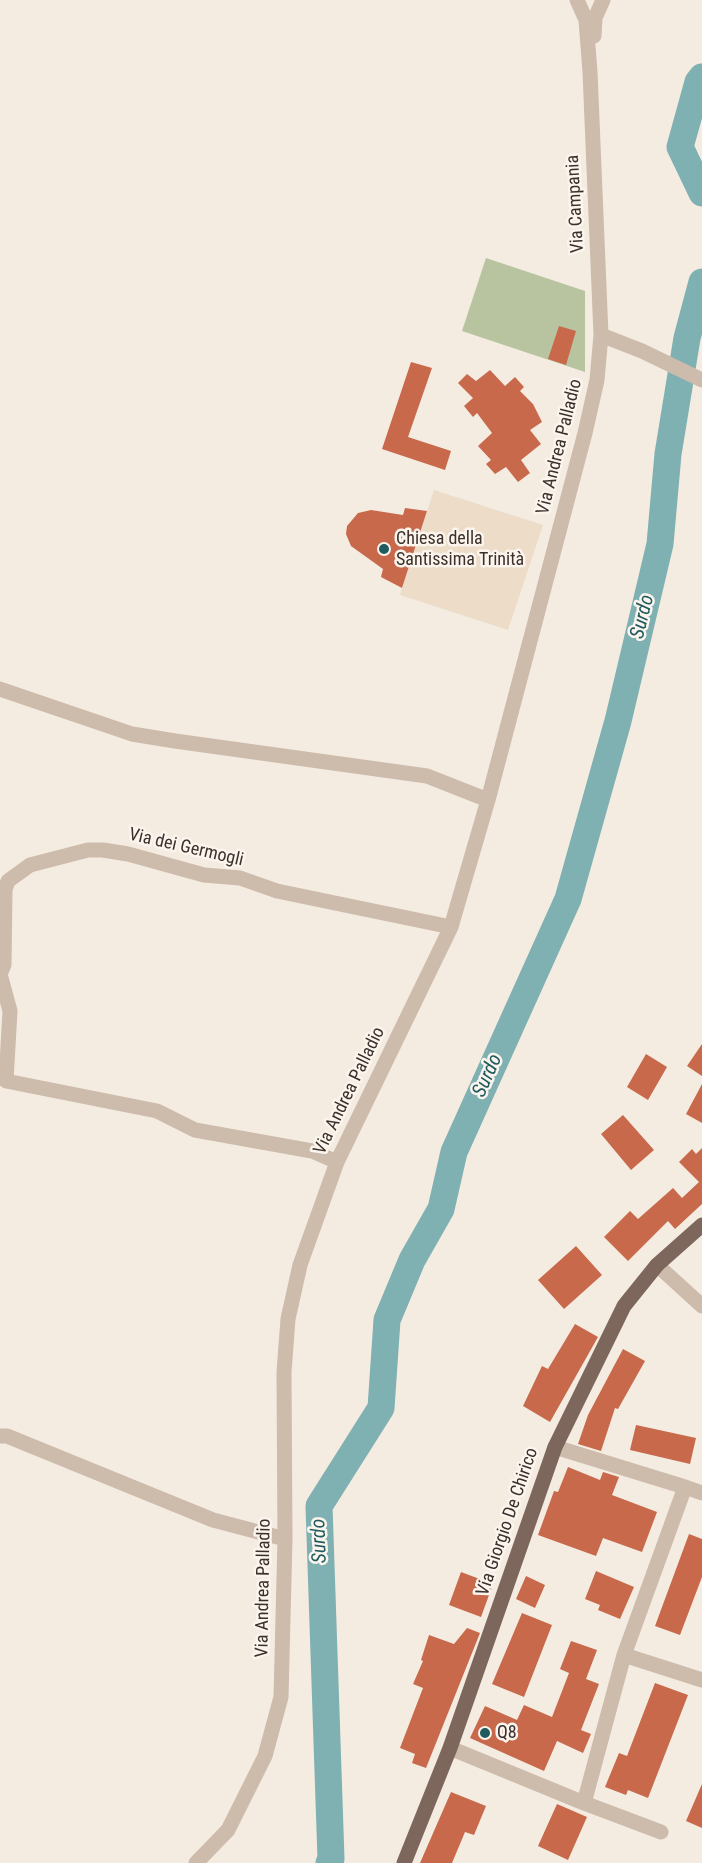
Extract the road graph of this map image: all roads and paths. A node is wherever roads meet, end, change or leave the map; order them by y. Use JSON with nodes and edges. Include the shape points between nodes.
{"nodes":[{"id":1,"x":577,"y":0,"type":"edge"},
{"id":2,"x":603,"y":0,"type":"edge"},
{"id":3,"x":590,"y":72,"type":"junction"},
{"id":4,"x":601,"y":335,"type":"junction"},
{"id":5,"x":702,"y":380,"type":"edge"},
{"id":6,"x":0,"y":689,"type":"edge"},
{"id":7,"x":488,"y":800,"type":"junction"},
{"id":8,"x":451,"y":927,"type":"junction"},
{"id":9,"x":0,"y":974,"type":"edge"},
{"id":10,"x":337,"y":1162,"type":"junction"},
{"id":11,"x":702,"y":1225,"type":"edge"},
{"id":12,"x":657,"y":1265,"type":"junction"},
{"id":13,"x":702,"y":1306,"type":"edge"},
{"id":14,"x":0,"y":1436,"type":"edge"},
{"id":15,"x":555,"y":1447,"type":"junction"},
{"id":16,"x":685,"y":1487,"type":"junction"},
{"id":17,"x":702,"y":1492,"type":"edge"},
{"id":18,"x":285,"y":1539,"type":"junction"},
{"id":19,"x":624,"y":1655,"type":"junction"},
{"id":20,"x":702,"y":1680,"type":"edge"},
{"id":21,"x":450,"y":1748,"type":"junction"},
{"id":22,"x":584,"y":1803,"type":"junction"},
{"id":23,"x":661,"y":1832,"type":"dead end"},
{"id":24,"x":196,"y":1863,"type":"edge"},
{"id":25,"x":404,"y":1863,"type":"edge"}],
"edges":[{"from":1,"to":3,"type":"street","name":"Via Campania","via":[[586,20]]},
{"from":2,"to":3,"type":"street","name":"Via Campania","via":[[596,18]]},
{"from":3,"to":4,"type":"street","name":"Via Campania"},
{"from":4,"to":5,"type":"street"},
{"from":4,"to":7,"type":"street","name":"Via Andrea Palladio","via":[[597,380],[585,433]]},
{"from":6,"to":7,"type":"street","via":[[132,734],[427,776]]},
{"from":7,"to":8,"type":"street","name":"Via Andrea Palladio"},
{"from":8,"to":9,"type":"street","name":"Via dei Germogli","via":[[277,891],[240,878],[204,875],[128,854],[88,850],[30,865],[8,881],[4,965]]},
{"from":8,"to":10,"type":"street","name":"Via Andrea Palladio"},
{"from":9,"to":10,"type":"street","via":[[10,1011],[6,1081],[157,1111],[195,1130],[312,1151]]},
{"from":10,"to":18,"type":"street","name":"Via Andrea Palladio","via":[[300,1265],[288,1319],[284,1372]]},
{"from":11,"to":12,"type":"main road","name":"Via Giorgio De Chirico"},
{"from":12,"to":13,"type":"street"},
{"from":12,"to":15,"type":"main road","name":"Via Giorgio De Chirico","via":[[624,1306]]},
{"from":14,"to":18,"type":"street","via":[[213,1520]]},
{"from":15,"to":16,"type":"street"},
{"from":15,"to":21,"type":"main road","name":"Via Giorgio De Chirico"},
{"from":16,"to":17,"type":"street"},
{"from":16,"to":19,"type":"street"},
{"from":18,"to":24,"type":"street","name":"Via Andrea Palladio","via":[[281,1697],[265,1756],[228,1830]]},
{"from":19,"to":20,"type":"street"},
{"from":19,"to":22,"type":"street"},
{"from":21,"to":22,"type":"street"},
{"from":21,"to":25,"type":"main road","name":"Via Giorgio De Chirico"},
{"from":22,"to":23,"type":"street"}]}
